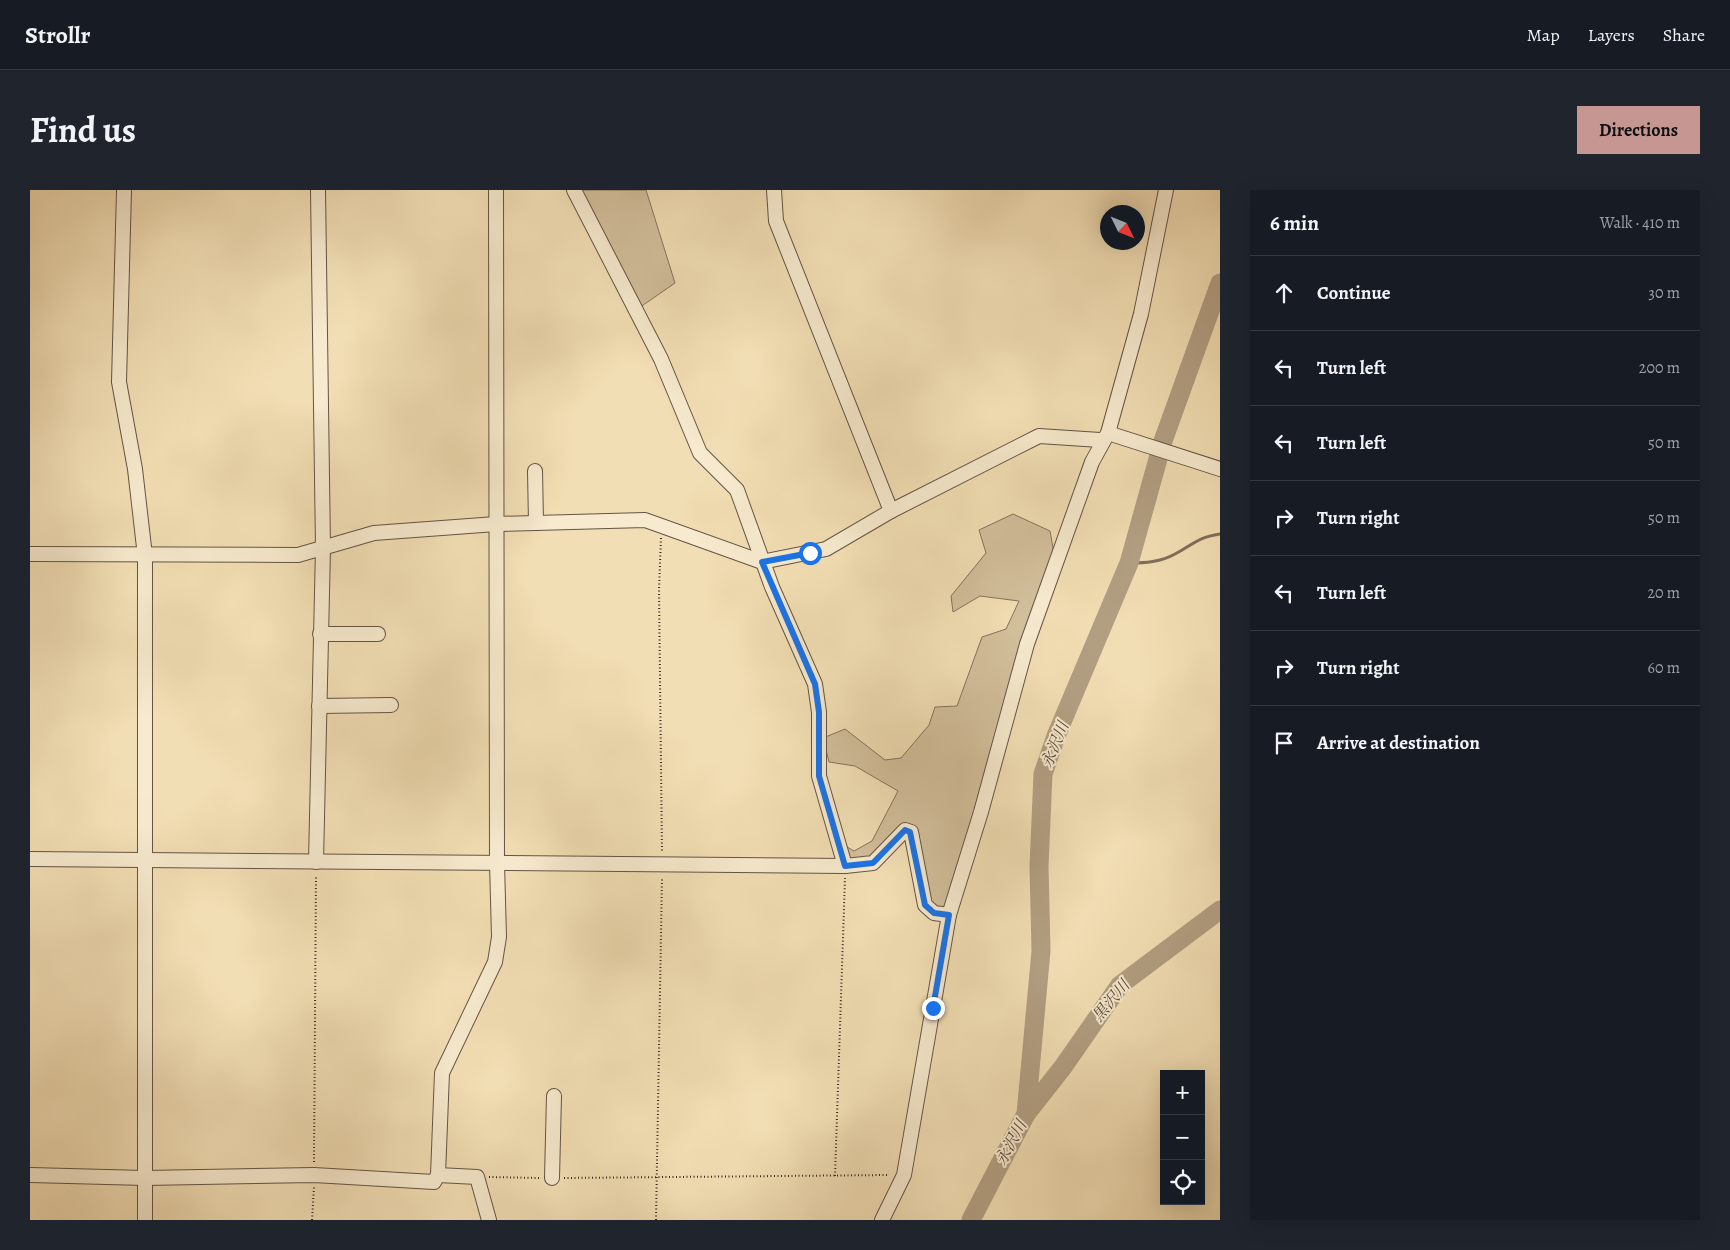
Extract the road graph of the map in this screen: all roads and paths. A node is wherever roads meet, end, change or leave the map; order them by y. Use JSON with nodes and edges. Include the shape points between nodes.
{"nodes":[{"id":1,"x":124,"y":190,"type":"edge"},
{"id":2,"x":318,"y":190,"type":"edge"},
{"id":3,"x":496,"y":190,"type":"edge"},
{"id":4,"x":574,"y":190,"type":"edge"},
{"id":5,"x":774,"y":190,"type":"edge"},
{"id":6,"x":1166,"y":190,"type":"edge"},
{"id":7,"x":1104,"y":436,"type":"junction"},
{"id":8,"x":1220,"y":469,"type":"edge"},
{"id":9,"x":536,"y":471,"type":"dead end"},
{"id":10,"x":891,"y":511,"type":"junction"},
{"id":11,"x":536,"y":523,"type":"junction"},
{"id":12,"x":496,"y":524,"type":"junction"},
{"id":13,"x":662,"y":526,"type":"junction"},
{"id":14,"x":323,"y":548,"type":"junction"},
{"id":15,"x":30,"y":554,"type":"edge"},
{"id":16,"x":144,"y":556,"type":"junction"},
{"id":17,"x":762,"y":562,"type":"junction"},
{"id":18,"x":320,"y":634,"type":"junction"},
{"id":19,"x":378,"y":634,"type":"dead end"},
{"id":20,"x":391,"y":705,"type":"dead end"},
{"id":21,"x":319,"y":706,"type":"junction"},
{"id":22,"x":30,"y":859,"type":"edge"},
{"id":23,"x":143,"y":860,"type":"junction"},
{"id":24,"x":316,"y":862,"type":"junction"},
{"id":25,"x":497,"y":863,"type":"junction"},
{"id":26,"x":662,"y":865,"type":"junction"},
{"id":27,"x":845,"y":866,"type":"junction"},
{"id":28,"x":949,"y":915,"type":"junction"},
{"id":29,"x":554,"y":1096,"type":"dead end"},
{"id":30,"x":30,"y":1175,"type":"edge"},
{"id":31,"x":314,"y":1175,"type":"junction"},
{"id":32,"x":438,"y":1175,"type":"junction"},
{"id":33,"x":904,"y":1175,"type":"junction"},
{"id":34,"x":835,"y":1176,"type":"junction"},
{"id":35,"x":477,"y":1177,"type":"junction"},
{"id":36,"x":145,"y":1178,"type":"junction"},
{"id":37,"x":552,"y":1178,"type":"junction"},
{"id":38,"x":656,"y":1178,"type":"junction"},
{"id":39,"x":146,"y":1220,"type":"edge"},
{"id":40,"x":312,"y":1220,"type":"edge"},
{"id":41,"x":489,"y":1220,"type":"edge"},
{"id":42,"x":656,"y":1220,"type":"edge"},
{"id":43,"x":882,"y":1220,"type":"edge"}],
"edges":[{"from":1,"to":16,"type":"street","via":[[119,382],[135,468]]},
{"from":2,"to":14,"type":"street"},
{"from":3,"to":12,"type":"street"},
{"from":4,"to":17,"type":"street","via":[[661,359],[700,453],[737,490]]},
{"from":5,"to":10,"type":"street","via":[[776,221]]},
{"from":6,"to":7,"type":"street","via":[[1141,314]]},
{"from":7,"to":8,"type":"street"},
{"from":7,"to":10,"type":"street","via":[[1038,436]]},
{"from":7,"to":28,"type":"street","via":[[1027,644]]},
{"from":9,"to":11,"type":"street"},
{"from":10,"to":17,"type":"street","via":[[826,549]]},
{"from":11,"to":12,"type":"street"},
{"from":11,"to":13,"type":"street","via":[[645,520]]},
{"from":12,"to":14,"type":"street","via":[[374,533]]},
{"from":12,"to":25,"type":"street"},
{"from":13,"to":17,"type":"street"},
{"from":13,"to":26,"type":"path","via":[[659,589]]},
{"from":14,"to":16,"type":"street","via":[[298,556]]},
{"from":14,"to":18,"type":"street"},
{"from":15,"to":16,"type":"street","via":[[128,553]]},
{"from":16,"to":23,"type":"street"},
{"from":17,"to":27,"type":"street","via":[[815,684],[819,712],[819,776]]},
{"from":18,"to":19,"type":"street"},
{"from":18,"to":21,"type":"street"},
{"from":20,"to":21,"type":"street"},
{"from":21,"to":24,"type":"street"},
{"from":22,"to":23,"type":"street"},
{"from":23,"to":24,"type":"street"},
{"from":23,"to":36,"type":"street"},
{"from":24,"to":25,"type":"street"},
{"from":24,"to":31,"type":"path"},
{"from":25,"to":26,"type":"street"},
{"from":25,"to":32,"type":"street","via":[[499,937],[495,962],[442,1073]]},
{"from":26,"to":27,"type":"street"},
{"from":26,"to":38,"type":"path"},
{"from":27,"to":28,"type":"street","via":[[873,863],[905,830],[910,832],[925,905],[934,913]]},
{"from":27,"to":34,"type":"path"},
{"from":28,"to":33,"type":"street"},
{"from":29,"to":37,"type":"street"},
{"from":30,"to":36,"type":"street"},
{"from":31,"to":32,"type":"street","via":[[434,1182]]},
{"from":31,"to":36,"type":"street"},
{"from":31,"to":40,"type":"path"},
{"from":32,"to":35,"type":"street"},
{"from":33,"to":34,"type":"path"},
{"from":33,"to":43,"type":"street"},
{"from":34,"to":38,"type":"path"},
{"from":35,"to":37,"type":"path"},
{"from":35,"to":41,"type":"street"},
{"from":36,"to":39,"type":"street"},
{"from":37,"to":38,"type":"path"},
{"from":38,"to":42,"type":"path"}]}
